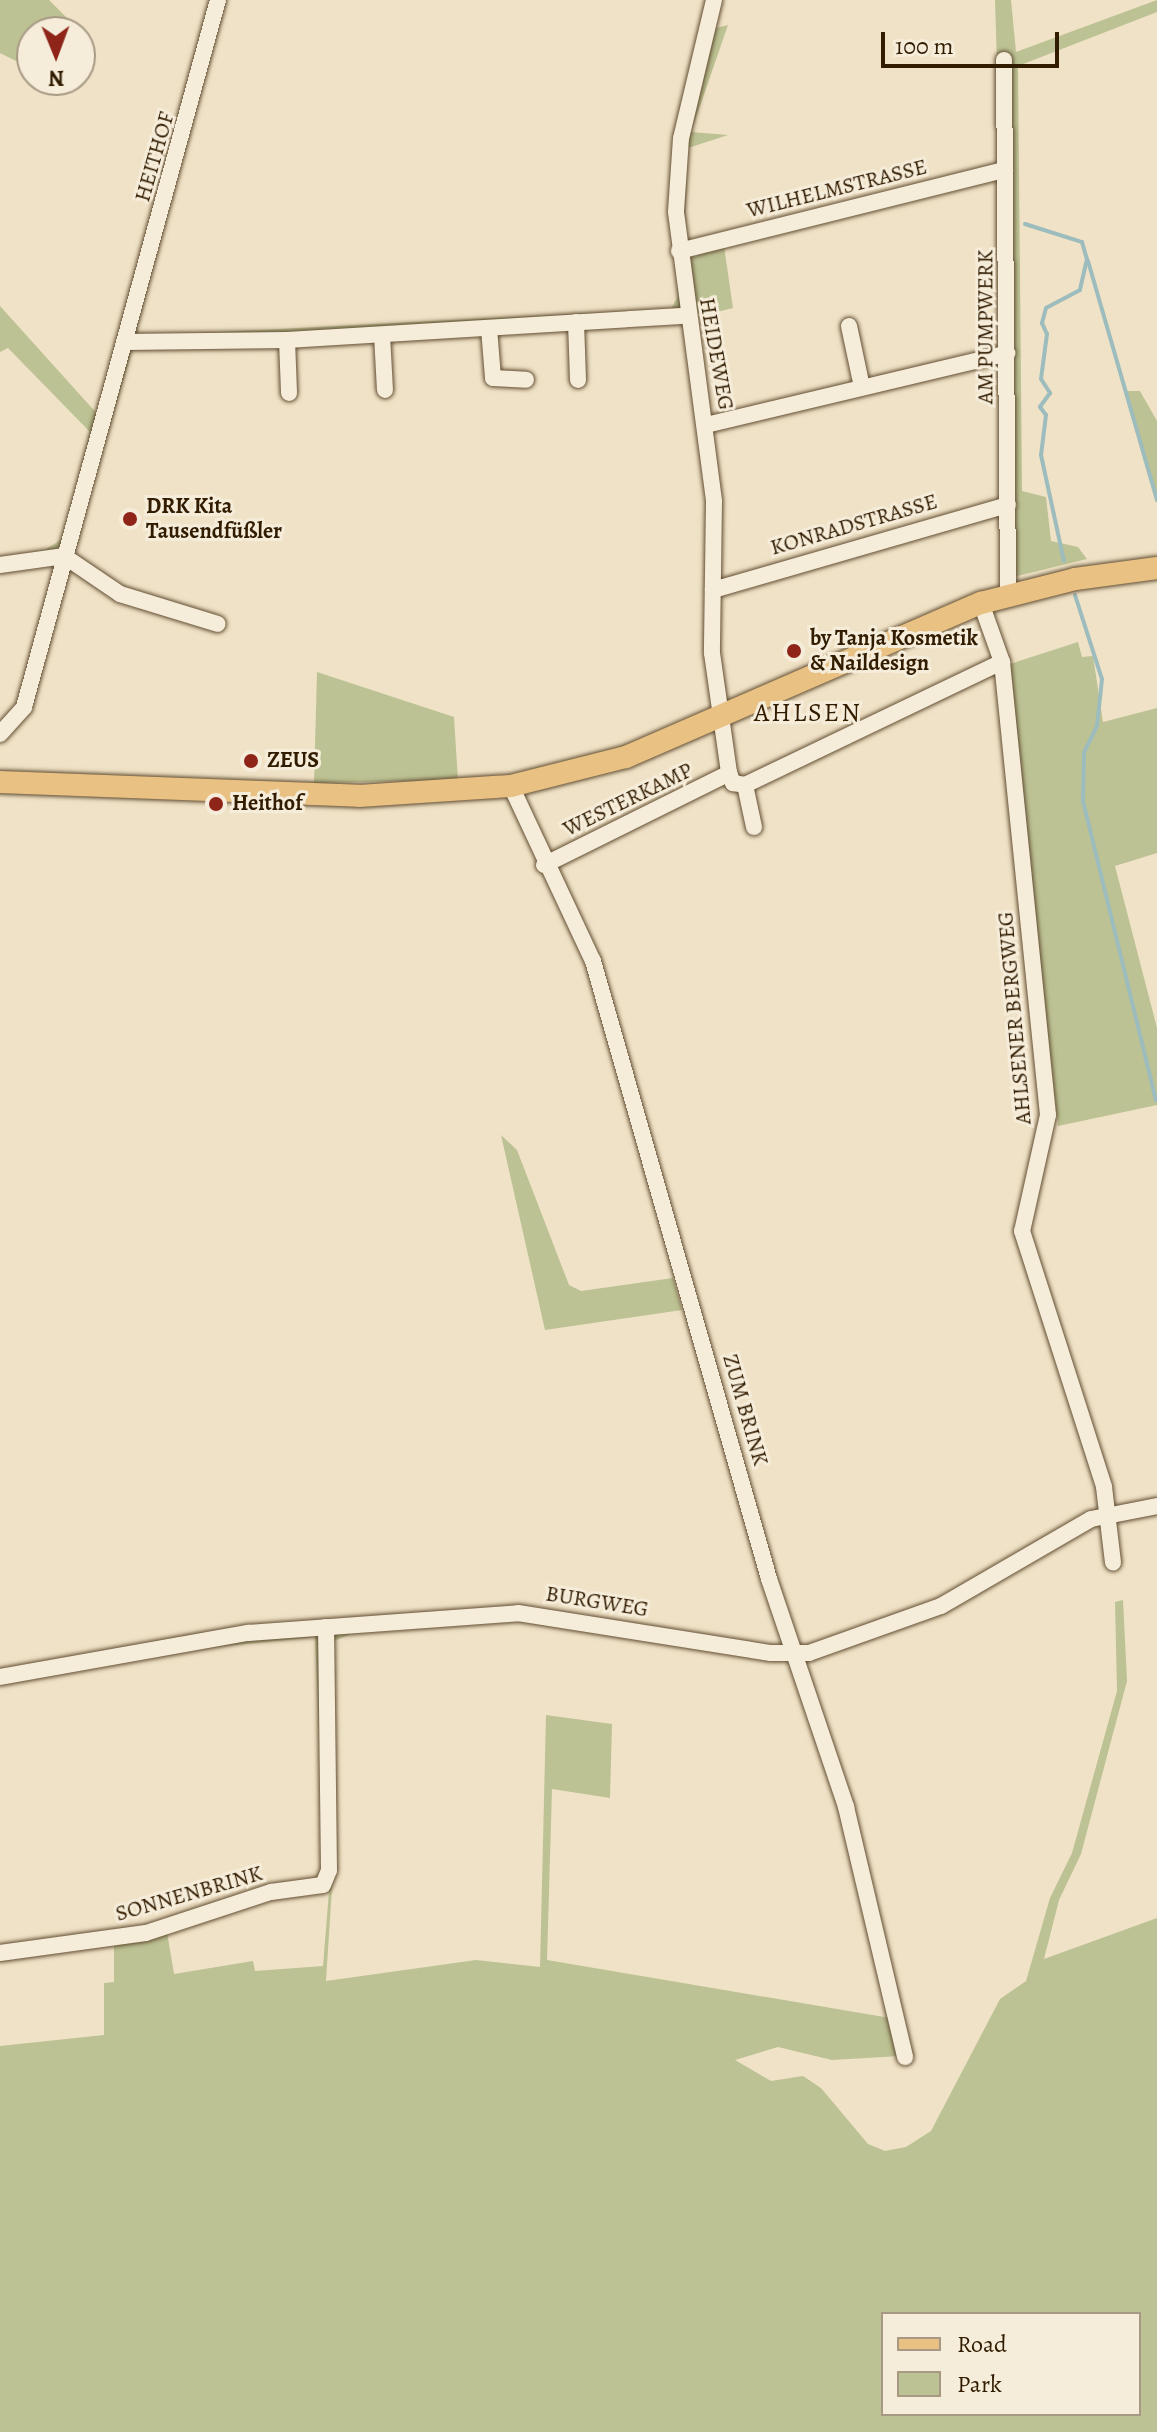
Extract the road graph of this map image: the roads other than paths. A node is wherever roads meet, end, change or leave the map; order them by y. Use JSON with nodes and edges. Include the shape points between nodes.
{"nodes":[{"id":1,"x":218,"y":0,"type":"edge"},
{"id":2,"x":714,"y":0,"type":"edge"},
{"id":3,"x":1004,"y":60,"type":"dead end"},
{"id":4,"x":1005,"y":170,"type":"junction"},
{"id":5,"x":679,"y":251,"type":"junction"},
{"id":6,"x":685,"y":316,"type":"junction"},
{"id":7,"x":576,"y":322,"type":"junction"},
{"id":8,"x":849,"y":326,"type":"dead end"},
{"id":9,"x":489,"y":328,"type":"junction"},
{"id":10,"x":382,"y":335,"type":"junction"},
{"id":11,"x":287,"y":340,"type":"junction"},
{"id":12,"x":125,"y":342,"type":"junction"},
{"id":13,"x":1008,"y":353,"type":"junction"},
{"id":14,"x":526,"y":380,"type":"dead end"},
{"id":15,"x":578,"y":380,"type":"dead end"},
{"id":16,"x":862,"y":387,"type":"junction"},
{"id":17,"x":385,"y":390,"type":"dead end"},
{"id":18,"x":289,"y":393,"type":"dead end"},
{"id":19,"x":706,"y":425,"type":"junction"},
{"id":20,"x":1008,"y":505,"type":"junction"},
{"id":21,"x":64,"y":556,"type":"junction"},
{"id":22,"x":0,"y":565,"type":"edge"},
{"id":23,"x":1157,"y":568,"type":"edge"},
{"id":24,"x":713,"y":590,"type":"junction"},
{"id":25,"x":1008,"y":594,"type":"junction"},
{"id":26,"x":981,"y":603,"type":"junction"},
{"id":27,"x":218,"y":624,"type":"dead end"},
{"id":28,"x":1002,"y":662,"type":"junction"},
{"id":29,"x":718,"y":719,"type":"junction"},
{"id":30,"x":0,"y":734,"type":"edge"},
{"id":31,"x":729,"y":773,"type":"junction"},
{"id":32,"x":0,"y":782,"type":"edge"},
{"id":33,"x":745,"y":785,"type":"junction"},
{"id":34,"x":511,"y":786,"type":"junction"},
{"id":35,"x":754,"y":827,"type":"dead end"},
{"id":36,"x":544,"y":865,"type":"junction"},
{"id":37,"x":1157,"y":1506,"type":"edge"},
{"id":38,"x":1109,"y":1512,"type":"junction"},
{"id":39,"x":1113,"y":1562,"type":"dead end"},
{"id":40,"x":326,"y":1627,"type":"junction"},
{"id":41,"x":794,"y":1653,"type":"junction"},
{"id":42,"x":0,"y":1677,"type":"edge"},
{"id":43,"x":0,"y":1953,"type":"edge"},
{"id":44,"x":905,"y":2057,"type":"dead end"}],
"edges":[{"from":1,"to":12,"type":"street","name":"HEITHOF"},
{"from":2,"to":5,"type":"street","name":"HEIDEWEG","via":[[681,138]]},
{"from":3,"to":4,"type":"street","name":"AM PUMPWERK"},
{"from":4,"to":5,"type":"street","name":"WILHELMSTRASSE"},
{"from":4,"to":13,"type":"street","name":"AM PUMPWERK"},
{"from":5,"to":6,"type":"street","name":"HEIDEWEG"},
{"from":6,"to":7,"type":"street"},
{"from":6,"to":19,"type":"street","name":"HEIDEWEG"},
{"from":7,"to":9,"type":"street"},
{"from":7,"to":15,"type":"street"},
{"from":8,"to":16,"type":"street"},
{"from":9,"to":10,"type":"street"},
{"from":9,"to":14,"type":"street","via":[[493,378]]},
{"from":10,"to":11,"type":"street"},
{"from":10,"to":17,"type":"street"},
{"from":11,"to":12,"type":"street"},
{"from":11,"to":18,"type":"street"},
{"from":12,"to":21,"type":"street","name":"HEITHOF"},
{"from":13,"to":16,"type":"street"},
{"from":13,"to":20,"type":"street","name":"AM PUMPWERK"},
{"from":16,"to":19,"type":"street"},
{"from":19,"to":24,"type":"street","name":"HEIDEWEG"},
{"from":20,"to":24,"type":"street","name":"KONRADSTRASSE"},
{"from":20,"to":25,"type":"street","name":"AM PUMPWERK"},
{"from":21,"to":22,"type":"street"},
{"from":21,"to":27,"type":"street","via":[[120,594]]},
{"from":21,"to":30,"type":"street","name":"HEITHOF","via":[[24,707]]},
{"from":23,"to":25,"type":"main road"},
{"from":24,"to":29,"type":"street","name":"HEIDEWEG"},
{"from":25,"to":26,"type":"main road"},
{"from":26,"to":28,"type":"street","name":"AHLSENER BERGWEG"},
{"from":26,"to":29,"type":"main road"},
{"from":28,"to":33,"type":"street"},
{"from":28,"to":38,"type":"street","name":"AHLSENER BERGWEG","via":[[1048,1115],[1022,1231]]},
{"from":29,"to":31,"type":"street","name":"WESTERKAMP"},
{"from":29,"to":34,"type":"main road","via":[[626,757]]},
{"from":31,"to":33,"type":"street","name":"WESTERKAMP","via":[[733,783]]},
{"from":31,"to":36,"type":"street","name":"WESTERKAMP"},
{"from":32,"to":34,"type":"main road","via":[[359,796]]},
{"from":33,"to":35,"type":"street"},
{"from":34,"to":36,"type":"street","name":"ZUM BRINK"},
{"from":36,"to":41,"type":"street","name":"ZUM BRINK","via":[[593,961]]},
{"from":37,"to":38,"type":"street","name":"BURGWEG"},
{"from":38,"to":39,"type":"street","name":"AHLSENER BERGWEG"},
{"from":38,"to":41,"type":"street","name":"BURGWEG","via":[[941,1606],[825,1649]]},
{"from":40,"to":41,"type":"street","name":"BURGWEG","via":[[530,1613]]},
{"from":40,"to":42,"type":"street","name":"BURGWEG","via":[[196,1640]]},
{"from":40,"to":43,"type":"street","name":"SONNENBRINK","via":[[329,1870],[323,1885],[271,1892],[146,1933]]},
{"from":41,"to":44,"type":"street","name":"ZUM BRINK","via":[[846,1807]]}]}
